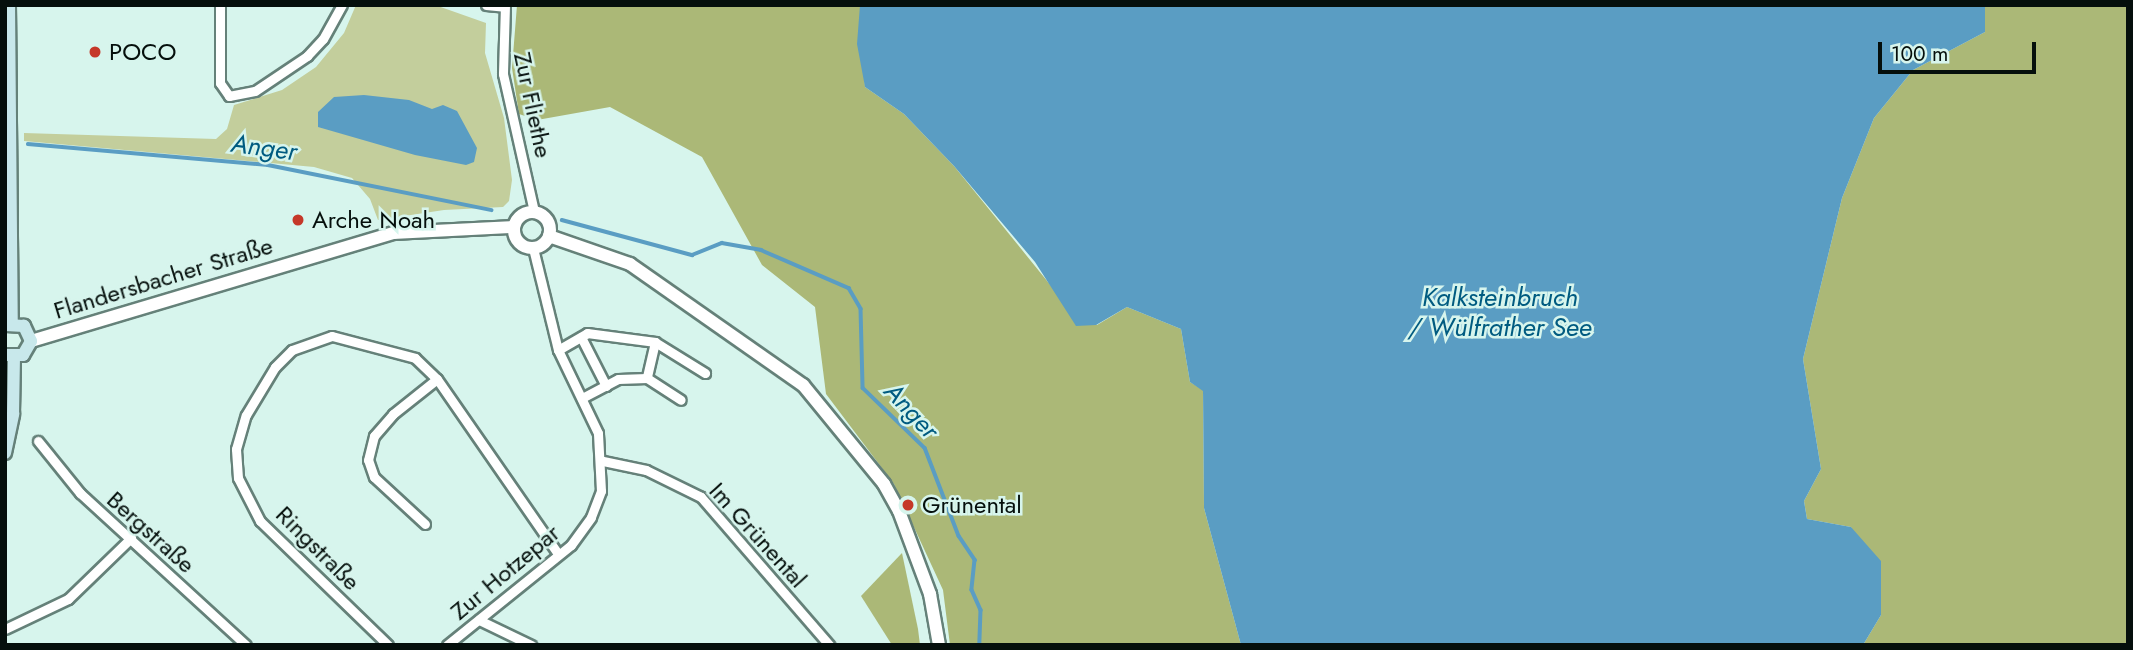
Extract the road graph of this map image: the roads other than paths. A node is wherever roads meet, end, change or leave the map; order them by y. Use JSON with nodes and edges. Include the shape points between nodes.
{"nodes":[{"id":1,"x":9,"y":5,"type":"edge"},
{"id":2,"x":220,"y":5,"type":"edge"},
{"id":3,"x":342,"y":5,"type":"edge"},
{"id":4,"x":486,"y":5,"type":"edge"},
{"id":5,"x":504,"y":6,"type":"edge"},
{"id":6,"x":8,"y":174,"type":"edge"},
{"id":7,"x":534,"y":212,"type":"junction"},
{"id":8,"x":514,"y":227,"type":"junction"},
{"id":9,"x":549,"y":236,"type":"junction"},
{"id":10,"x":533,"y":248,"type":"junction"},
{"id":11,"x":9,"y":324,"type":"edge"},
{"id":12,"x":581,"y":337,"type":"junction"},
{"id":13,"x":32,"y":341,"type":"junction"},
{"id":14,"x":655,"y":342,"type":"junction"},
{"id":15,"x":558,"y":351,"type":"junction"},
{"id":16,"x":10,"y":356,"type":"edge"},
{"id":17,"x":705,"y":373,"type":"dead end"},
{"id":18,"x":437,"y":379,"type":"junction"},
{"id":19,"x":647,"y":379,"type":"junction"},
{"id":20,"x":606,"y":386,"type":"junction"},
{"id":21,"x":583,"y":398,"type":"junction"},
{"id":22,"x":681,"y":400,"type":"dead end"},
{"id":23,"x":38,"y":441,"type":"dead end"},
{"id":24,"x":5,"y":453,"type":"edge"},
{"id":25,"x":603,"y":461,"type":"junction"},
{"id":26,"x":425,"y":523,"type":"dead end"},
{"id":27,"x":131,"y":538,"type":"junction"},
{"id":28,"x":558,"y":554,"type":"junction"},
{"id":29,"x":480,"y":620,"type":"junction"},
{"id":30,"x":5,"y":629,"type":"edge"},
{"id":31,"x":246,"y":645,"type":"edge"},
{"id":32,"x":388,"y":645,"type":"edge"},
{"id":33,"x":447,"y":645,"type":"edge"},
{"id":34,"x":531,"y":645,"type":"edge"},
{"id":35,"x":829,"y":645,"type":"edge"},
{"id":36,"x":939,"y":645,"type":"edge"}],
"edges":[{"from":1,"to":6,"type":"main road"},
{"from":2,"to":3,"type":"street","via":[[220,74],[222,90],[229,96],[255,91],[307,56],[323,39]]},
{"from":4,"to":5,"type":"street"},
{"from":5,"to":7,"type":"street","name":"Zur Fliethe","via":[[503,74]]},
{"from":6,"to":11,"type":"main road"},
{"from":7,"to":8,"type":"street","via":[[519,218]]},
{"from":7,"to":9,"type":"street","via":[[546,219]]},
{"from":8,"to":10,"type":"street","via":[[518,242]]},
{"from":8,"to":13,"type":"street","name":"Flandersbacher Straße","via":[[394,233]]},
{"from":9,"to":10,"type":"street"},
{"from":9,"to":36,"type":"street","via":[[599,250],[654,278],[803,385],[884,484],[899,511],[930,594]]},
{"from":10,"to":15,"type":"street","name":"Zur Hotzepar"},
{"from":11,"to":13,"type":"main road","via":[[24,326]]},
{"from":12,"to":14,"type":"street","via":[[615,333]]},
{"from":12,"to":15,"type":"street"},
{"from":12,"to":20,"type":"street"},
{"from":13,"to":16,"type":"main road","via":[[26,353]]},
{"from":14,"to":17,"type":"street"},
{"from":14,"to":19,"type":"street"},
{"from":15,"to":21,"type":"street","name":"Zur Hotzepar"},
{"from":16,"to":24,"type":"main road","via":[[13,414]]},
{"from":18,"to":26,"type":"street","via":[[393,414],[374,436],[368,460],[374,477]]},
{"from":18,"to":28,"type":"street","name":"Ringstraße"},
{"from":18,"to":32,"type":"street","name":"Ringstraße","via":[[415,358],[332,336],[292,350],[275,367],[246,415],[236,449],[238,478],[260,521]]},
{"from":19,"to":20,"type":"street","via":[[618,379]]},
{"from":19,"to":22,"type":"street"},
{"from":20,"to":21,"type":"street"},
{"from":21,"to":25,"type":"street","name":"Zur Hotzepar","via":[[598,433]]},
{"from":23,"to":27,"type":"street","name":"Bergstraße","via":[[72,486]]},
{"from":25,"to":28,"type":"street","name":"Zur Hotzepar","via":[[601,491],[591,517],[571,545]]},
{"from":25,"to":35,"type":"street","name":"Im Grünental","via":[[653,472],[701,497]]},
{"from":27,"to":30,"type":"street","via":[[68,599]]},
{"from":27,"to":31,"type":"street","name":"Bergstraße"},
{"from":28,"to":29,"type":"street","name":"Zur Hotzepar"},
{"from":29,"to":33,"type":"street","name":"Zur Hotzepar"},
{"from":29,"to":34,"type":"street"}]}
